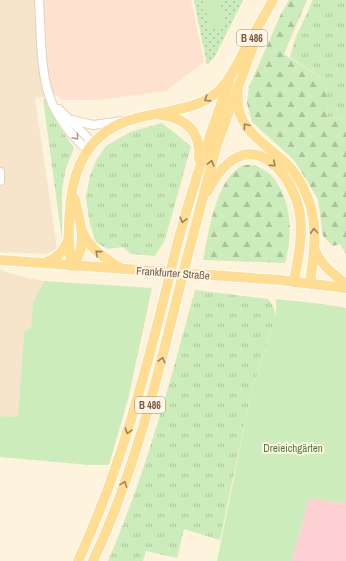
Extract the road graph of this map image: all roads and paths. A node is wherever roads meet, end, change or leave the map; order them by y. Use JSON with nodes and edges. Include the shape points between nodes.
{"nodes":[{"id":1,"x":39,"y":0,"type":"edge"},
{"id":2,"x":271,"y":2,"type":"edge"},
{"id":3,"x":233,"y":71,"type":"junction"},
{"id":4,"x":238,"y":85,"type":"junction"},
{"id":5,"x":50,"y":100,"type":"junction"},
{"id":6,"x":154,"y":115,"type":"junction"},
{"id":7,"x":70,"y":119,"type":"junction"},
{"id":8,"x":131,"y":120,"type":"junction"},
{"id":9,"x":88,"y":150,"type":"junction"},
{"id":10,"x":0,"y":172,"type":"edge"},
{"id":11,"x":0,"y":181,"type":"edge"},
{"id":12,"x":75,"y":181,"type":"junction"},
{"id":13,"x":194,"y":183,"type":"junction"},
{"id":14,"x":201,"y":200,"type":"junction"},
{"id":15,"x":82,"y":230,"type":"junction"},
{"id":16,"x":69,"y":237,"type":"junction"},
{"id":17,"x":314,"y":249,"type":"junction"},
{"id":18,"x":0,"y":260,"type":"edge"},
{"id":19,"x":44,"y":263,"type":"junction"},
{"id":20,"x":72,"y":266,"type":"junction"},
{"id":21,"x":122,"y":269,"type":"junction"},
{"id":22,"x":294,"y":282,"type":"junction"},
{"id":23,"x":310,"y":283,"type":"junction"},
{"id":24,"x":346,"y":284,"type":"edge"},
{"id":25,"x":346,"y":288,"type":"edge"},
{"id":26,"x":78,"y":561,"type":"edge"},
{"id":27,"x":93,"y":561,"type":"edge"}],
"edges":[{"from":1,"to":5,"type":"street","via":[[45,82]]},
{"from":2,"to":3,"type":"main road","number":"B 486"},
{"from":2,"to":4,"type":"main road","number":"B 486"},
{"from":3,"to":6,"type":"main road","number":"B 486","one_way":true,"via":[[223,86],[201,103]]},
{"from":3,"to":13,"type":"main road","number":"B 486"},
{"from":14,"to":4,"type":"main road","number":"B 486","one_way":true},
{"from":17,"to":4,"type":"main road","one_way":true,"via":[[313,218],[302,186],[291,168],[243,123],[239,114]]},
{"from":5,"to":7,"type":"street"},
{"from":5,"to":9,"type":"street","one_way":true,"via":[[68,129]]},
{"from":6,"to":8,"type":"main road","number":"B 486"},
{"from":6,"to":13,"type":"main road","via":[[175,117],[192,128],[199,152]]},
{"from":7,"to":8,"type":"street","via":[[93,124]]},
{"from":7,"to":9,"type":"street","via":[[88,138]]},
{"from":8,"to":9,"type":"main road","number":"B 486","via":[[102,134]]},
{"from":9,"to":12,"type":"main road","number":"B 486"},
{"from":10,"to":11,"type":"street"},
{"from":12,"to":15,"type":"main road","number":"B 486","via":[[75,200]]},
{"from":12,"to":16,"type":"main road","number":"B 486"},
{"from":13,"to":26,"type":"main road","number":"B 486","one_way":true,"bridge":true,"via":[[128,430]]},
{"from":14,"to":22,"type":"main road","one_way":true,"via":[[216,177],[233,159],[253,155],[272,162],[293,191],[299,209],[299,248]]},
{"from":27,"to":14,"type":"main road","number":"B 486","one_way":true,"bridge":true,"via":[[143,429]]},
{"from":15,"to":20,"type":"main road","number":"B 486","via":[[81,250]]},
{"from":21,"to":15,"type":"main road","number":"B 486","one_way":true,"via":[[95,250]]},
{"from":16,"to":19,"type":"main road","number":"B 486","via":[[62,251],[52,261]]},
{"from":16,"to":20,"type":"main road","number":"B 486"},
{"from":17,"to":23,"type":"main road"},
{"from":17,"to":24,"type":"main road","via":[[324,266]]},
{"from":18,"to":19,"type":"main road","name":"Frankfurter Straße"},
{"from":19,"to":20,"type":"main road","name":"Frankfurter Straße"},
{"from":20,"to":21,"type":"main road","name":"Frankfurter Straße"},
{"from":21,"to":22,"type":"main road","name":"Frankfurter Straße"},
{"from":22,"to":23,"type":"main road","name":"Frankfurter Straße"},
{"from":23,"to":25,"type":"main road","name":"Frankfurter Straße"}]}
